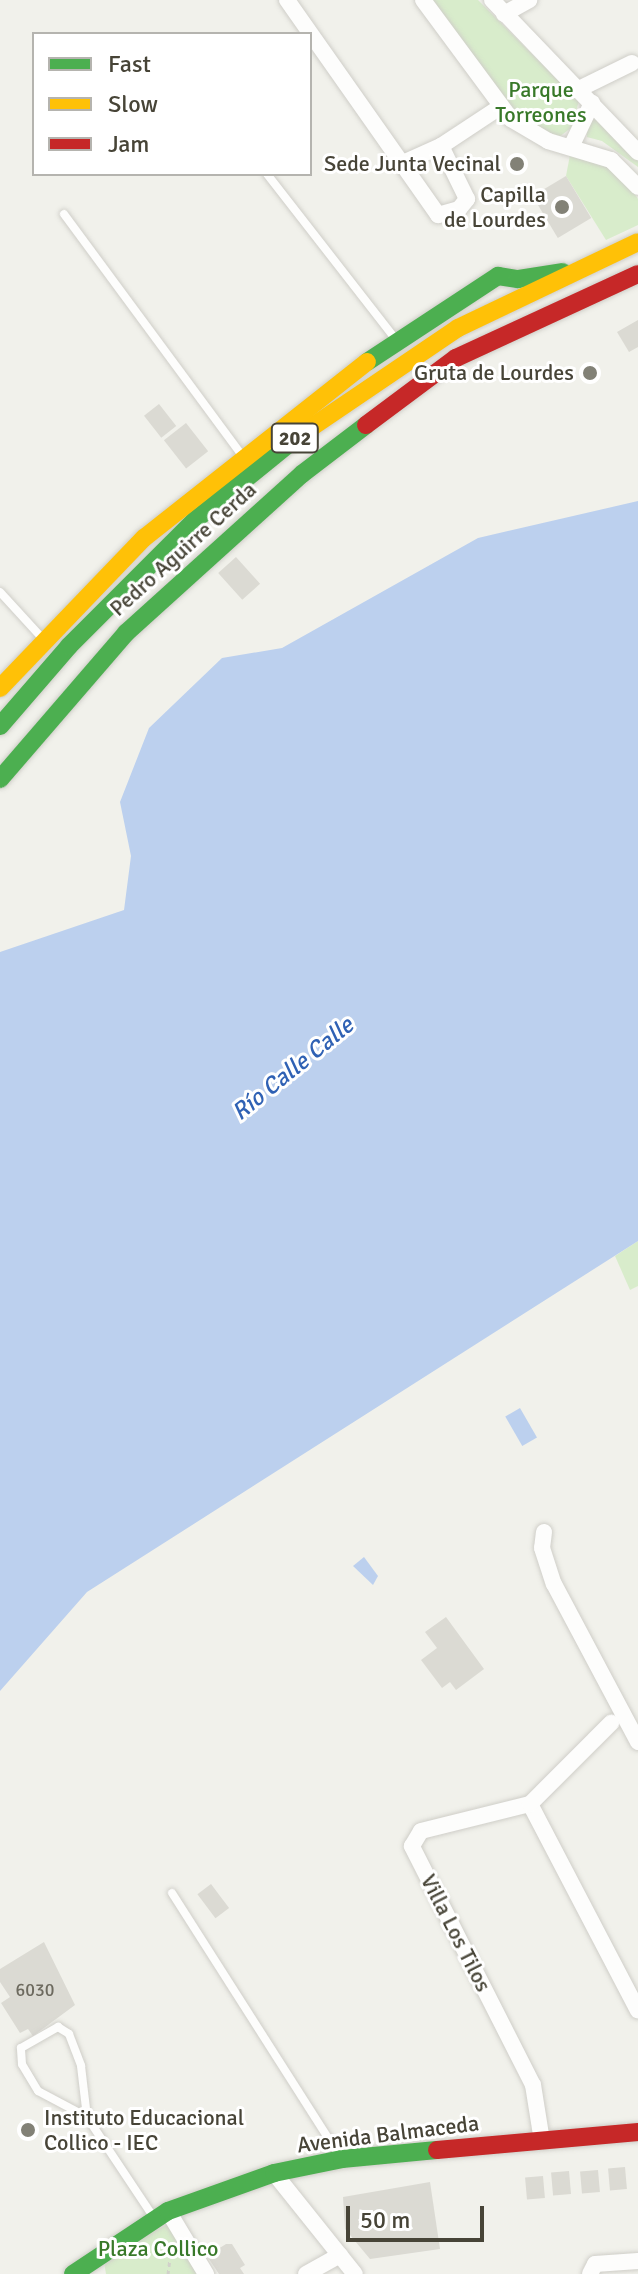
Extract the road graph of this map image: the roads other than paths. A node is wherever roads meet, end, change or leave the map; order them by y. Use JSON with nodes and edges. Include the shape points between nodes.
{"nodes":[{"id":1,"x":287,"y":0,"type":"edge"},
{"id":2,"x":423,"y":0,"type":"edge"},
{"id":3,"x":492,"y":0,"type":"edge"},
{"id":4,"x":529,"y":0,"type":"edge"},
{"id":5,"x":504,"y":14,"type":"junction"},
{"id":6,"x":310,"y":32,"type":"edge"},
{"id":7,"x":312,"y":34,"type":"edge"},
{"id":8,"x":632,"y":63,"type":"dead end"},
{"id":9,"x":579,"y":89,"type":"junction"},
{"id":10,"x":592,"y":103,"type":"junction"},
{"id":11,"x":500,"y":107,"type":"junction"},
{"id":12,"x":441,"y":146,"type":"junction"},
{"id":13,"x":571,"y":147,"type":"junction"},
{"id":14,"x":638,"y":152,"type":"edge"},
{"id":15,"x":405,"y":162,"type":"junction"},
{"id":16,"x":269,"y":176,"type":"edge"},
{"id":17,"x":638,"y":187,"type":"edge"},
{"id":18,"x":64,"y":214,"type":"dead end"},
{"id":19,"x":638,"y":242,"type":"edge"},
{"id":20,"x":568,"y":271,"type":"junction"},
{"id":21,"x":638,"y":274,"type":"edge"},
{"id":22,"x":396,"y":341,"type":"junction"},
{"id":23,"x":243,"y":455,"type":"junction"},
{"id":24,"x":0,"y":592,"type":"edge"},
{"id":25,"x":43,"y":640,"type":"junction"},
{"id":26,"x":0,"y":688,"type":"edge"},
{"id":27,"x":3,"y":713,"type":"edge"},
{"id":28,"x":0,"y":779,"type":"edge"},
{"id":29,"x":544,"y":1532,"type":"dead end"},
{"id":30,"x":611,"y":1723,"type":"dead end"},
{"id":31,"x":638,"y":1742,"type":"edge"},
{"id":32,"x":530,"y":1804,"type":"junction"},
{"id":33,"x":172,"y":1893,"type":"dead end"},
{"id":34,"x":638,"y":2011,"type":"edge"},
{"id":35,"x":87,"y":2117,"type":"junction"},
{"id":36,"x":638,"y":2132,"type":"edge"},
{"id":37,"x":542,"y":2141,"type":"junction"},
{"id":38,"x":342,"y":2159,"type":"junction"},
{"id":39,"x":274,"y":2173,"type":"junction"},
{"id":40,"x":161,"y":2215,"type":"junction"},
{"id":41,"x":340,"y":2255,"type":"junction"},
{"id":42,"x":638,"y":2261,"type":"edge"},
{"id":43,"x":96,"y":2267,"type":"edge"},
{"id":44,"x":73,"y":2274,"type":"edge"},
{"id":45,"x":206,"y":2274,"type":"edge"},
{"id":46,"x":306,"y":2274,"type":"edge"},
{"id":47,"x":355,"y":2274,"type":"edge"},
{"id":48,"x":590,"y":2274,"type":"edge"}],
"edges":[{"from":1,"to":6,"type":"street"},
{"from":2,"to":11,"type":"street"},
{"from":3,"to":5,"type":"street"},
{"from":4,"to":5,"type":"street"},
{"from":5,"to":9,"type":"street"},
{"from":7,"to":15,"type":"street"},
{"from":8,"to":9,"type":"street"},
{"from":9,"to":10,"type":"street"},
{"from":10,"to":13,"type":"street"},
{"from":10,"to":14,"type":"street"},
{"from":11,"to":12,"type":"street"},
{"from":11,"to":13,"type":"street","via":[[537,137]]},
{"from":12,"to":15,"type":"street"},
{"from":12,"to":15,"type":"street","via":[[467,199],[459,209],[438,215]]},
{"from":13,"to":17,"type":"street","via":[[611,160]]},
{"from":16,"to":22,"type":"lane"},
{"from":18,"to":23,"type":"lane"},
{"from":19,"to":20,"type":"main road","name":"Pedro Aguirre Cerda","number":"202"},
{"from":20,"to":22,"type":"main road","name":"Pedro Aguirre Cerda","via":[[518,279],[498,276]]},
{"from":20,"to":27,"type":"main road","name":"Pedro Aguirre Cerda","number":"202","via":[[385,373],[245,478],[146,568]]},
{"from":21,"to":28,"type":"main road","name":"Pedro Aguirre Cerda","number":"202","via":[[456,358],[302,474],[126,633]]},
{"from":22,"to":23,"type":"main road","name":"Pedro Aguirre Cerda"},
{"from":23,"to":25,"type":"main road","name":"Pedro Aguirre Cerda","via":[[144,538]]},
{"from":24,"to":25,"type":"lane"},
{"from":25,"to":26,"type":"main road","name":"Pedro Aguirre Cerda"},
{"from":29,"to":31,"type":"street","via":[[542,1548],[554,1584]]},
{"from":30,"to":32,"type":"street"},
{"from":32,"to":34,"type":"street"},
{"from":32,"to":37,"type":"street","name":"Villa Los Tilos","via":[[421,1831],[412,1846],[533,2085]]},
{"from":33,"to":38,"type":"lane"},
{"from":35,"to":35,"type":"lane","via":[[81,2066],[69,2034],[58,2027],[21,2048],[25,2072],[38,2091]]},
{"from":35,"to":40,"type":"lane"},
{"from":36,"to":37,"type":"main road","name":"Avenida Balmaceda"},
{"from":37,"to":38,"type":"main road","name":"Avenida Balmaceda"},
{"from":38,"to":39,"type":"main road","name":"Avenida Balmaceda"},
{"from":39,"to":40,"type":"main road","name":"Avenida Balmaceda"},
{"from":39,"to":41,"type":"street"},
{"from":40,"to":43,"type":"main road","name":"Avenida Balmaceda"},
{"from":40,"to":45,"type":"street"},
{"from":41,"to":46,"type":"street"},
{"from":41,"to":47,"type":"street"},
{"from":42,"to":48,"type":"street","via":[[595,2264]]},
{"from":43,"to":44,"type":"main road","name":"Avenida Balmaceda"}]}
